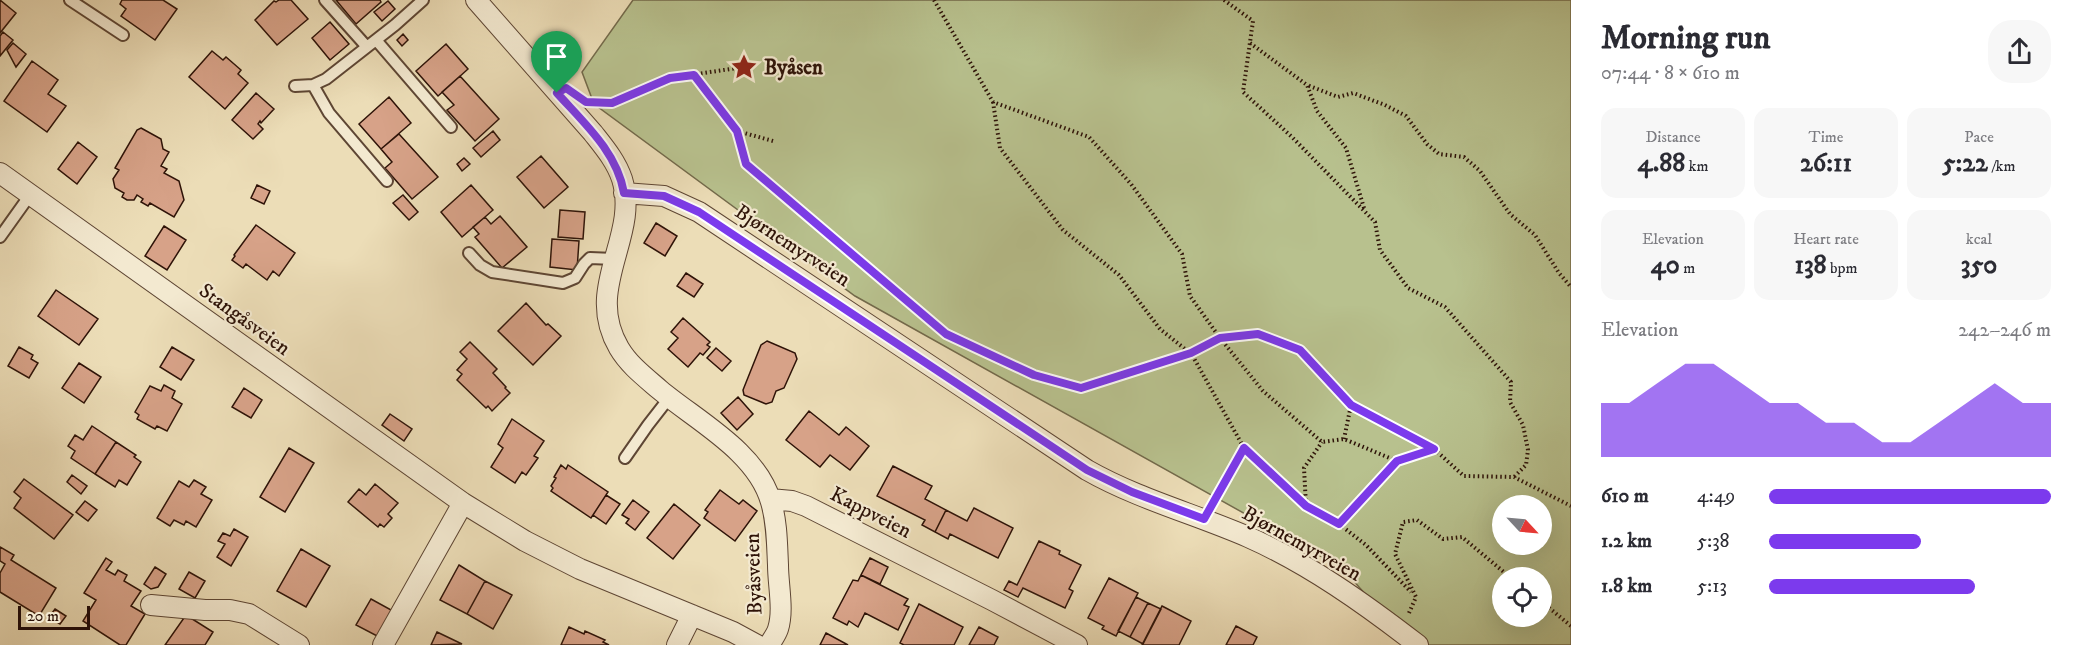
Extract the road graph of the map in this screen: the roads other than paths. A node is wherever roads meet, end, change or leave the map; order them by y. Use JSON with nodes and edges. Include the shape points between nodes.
{"nodes":[{"id":1,"x":70,"y":0,"type":"edge"},
{"id":2,"x":325,"y":0,"type":"edge"},
{"id":3,"x":423,"y":0,"type":"edge"},
{"id":4,"x":476,"y":0,"type":"edge"},
{"id":5,"x":123,"y":35,"type":"dead end"},
{"id":6,"x":372,"y":44,"type":"junction"},
{"id":7,"x":313,"y":85,"type":"junction"},
{"id":8,"x":296,"y":86,"type":"dead end"},
{"id":9,"x":451,"y":127,"type":"dead end"},
{"id":10,"x":0,"y":173,"type":"edge"},
{"id":11,"x":387,"y":181,"type":"dead end"},
{"id":12,"x":624,"y":193,"type":"junction"},
{"id":13,"x":30,"y":195,"type":"junction"},
{"id":14,"x":0,"y":237,"type":"edge"},
{"id":15,"x":469,"y":253,"type":"dead end"},
{"id":16,"x":614,"y":259,"type":"junction"},
{"id":17,"x":669,"y":398,"type":"junction"},
{"id":18,"x":625,"y":458,"type":"dead end"},
{"id":19,"x":770,"y":499,"type":"junction"},
{"id":20,"x":463,"y":503,"type":"junction"},
{"id":21,"x":151,"y":605,"type":"dead end"},
{"id":22,"x":692,"y":615,"type":"junction"},
{"id":23,"x":299,"y":645,"type":"edge"},
{"id":24,"x":383,"y":645,"type":"edge"},
{"id":25,"x":677,"y":645,"type":"edge"},
{"id":26,"x":757,"y":645,"type":"edge"},
{"id":27,"x":770,"y":645,"type":"edge"},
{"id":28,"x":1077,"y":645,"type":"edge"},
{"id":29,"x":1418,"y":645,"type":"edge"}],
"edges":[{"from":1,"to":5,"type":"lane"},
{"from":2,"to":6,"type":"lane"},
{"from":3,"to":6,"type":"lane"},
{"from":4,"to":12,"type":"street","via":[[608,151]]},
{"from":6,"to":7,"type":"lane"},
{"from":6,"to":9,"type":"lane"},
{"from":7,"to":8,"type":"lane"},
{"from":7,"to":11,"type":"lane","via":[[329,113]]},
{"from":10,"to":13,"type":"street","name":"Stangåsveien"},
{"from":12,"to":16,"type":"street","via":[[624,222]]},
{"from":12,"to":29,"type":"street","name":"Bjørnemyrveien","via":[[664,196],[699,212],[1087,470],[1250,538],[1297,562]]},
{"from":13,"to":14,"type":"lane"},
{"from":13,"to":20,"type":"street","name":"Stangåsveien"},
{"from":15,"to":16,"type":"lane","via":[[492,272],[563,283],[575,278],[590,258]]},
{"from":16,"to":17,"type":"street","via":[[606,308],[612,334],[631,363]]},
{"from":17,"to":18,"type":"lane"},
{"from":17,"to":19,"type":"street","via":[[739,453],[759,477]]},
{"from":19,"to":27,"type":"street","name":"Byåsveien","via":[[776,530],[780,619]]},
{"from":19,"to":28,"type":"street","name":"Kappveien","via":[[806,506]]},
{"from":20,"to":22,"type":"street","name":"Stangåsveien","via":[[525,541],[580,568]]},
{"from":20,"to":24,"type":"street"},
{"from":21,"to":23,"type":"street","via":[[249,614]]},
{"from":22,"to":25,"type":"street"},
{"from":22,"to":26,"type":"street","name":"Stangåsveien"}]}
